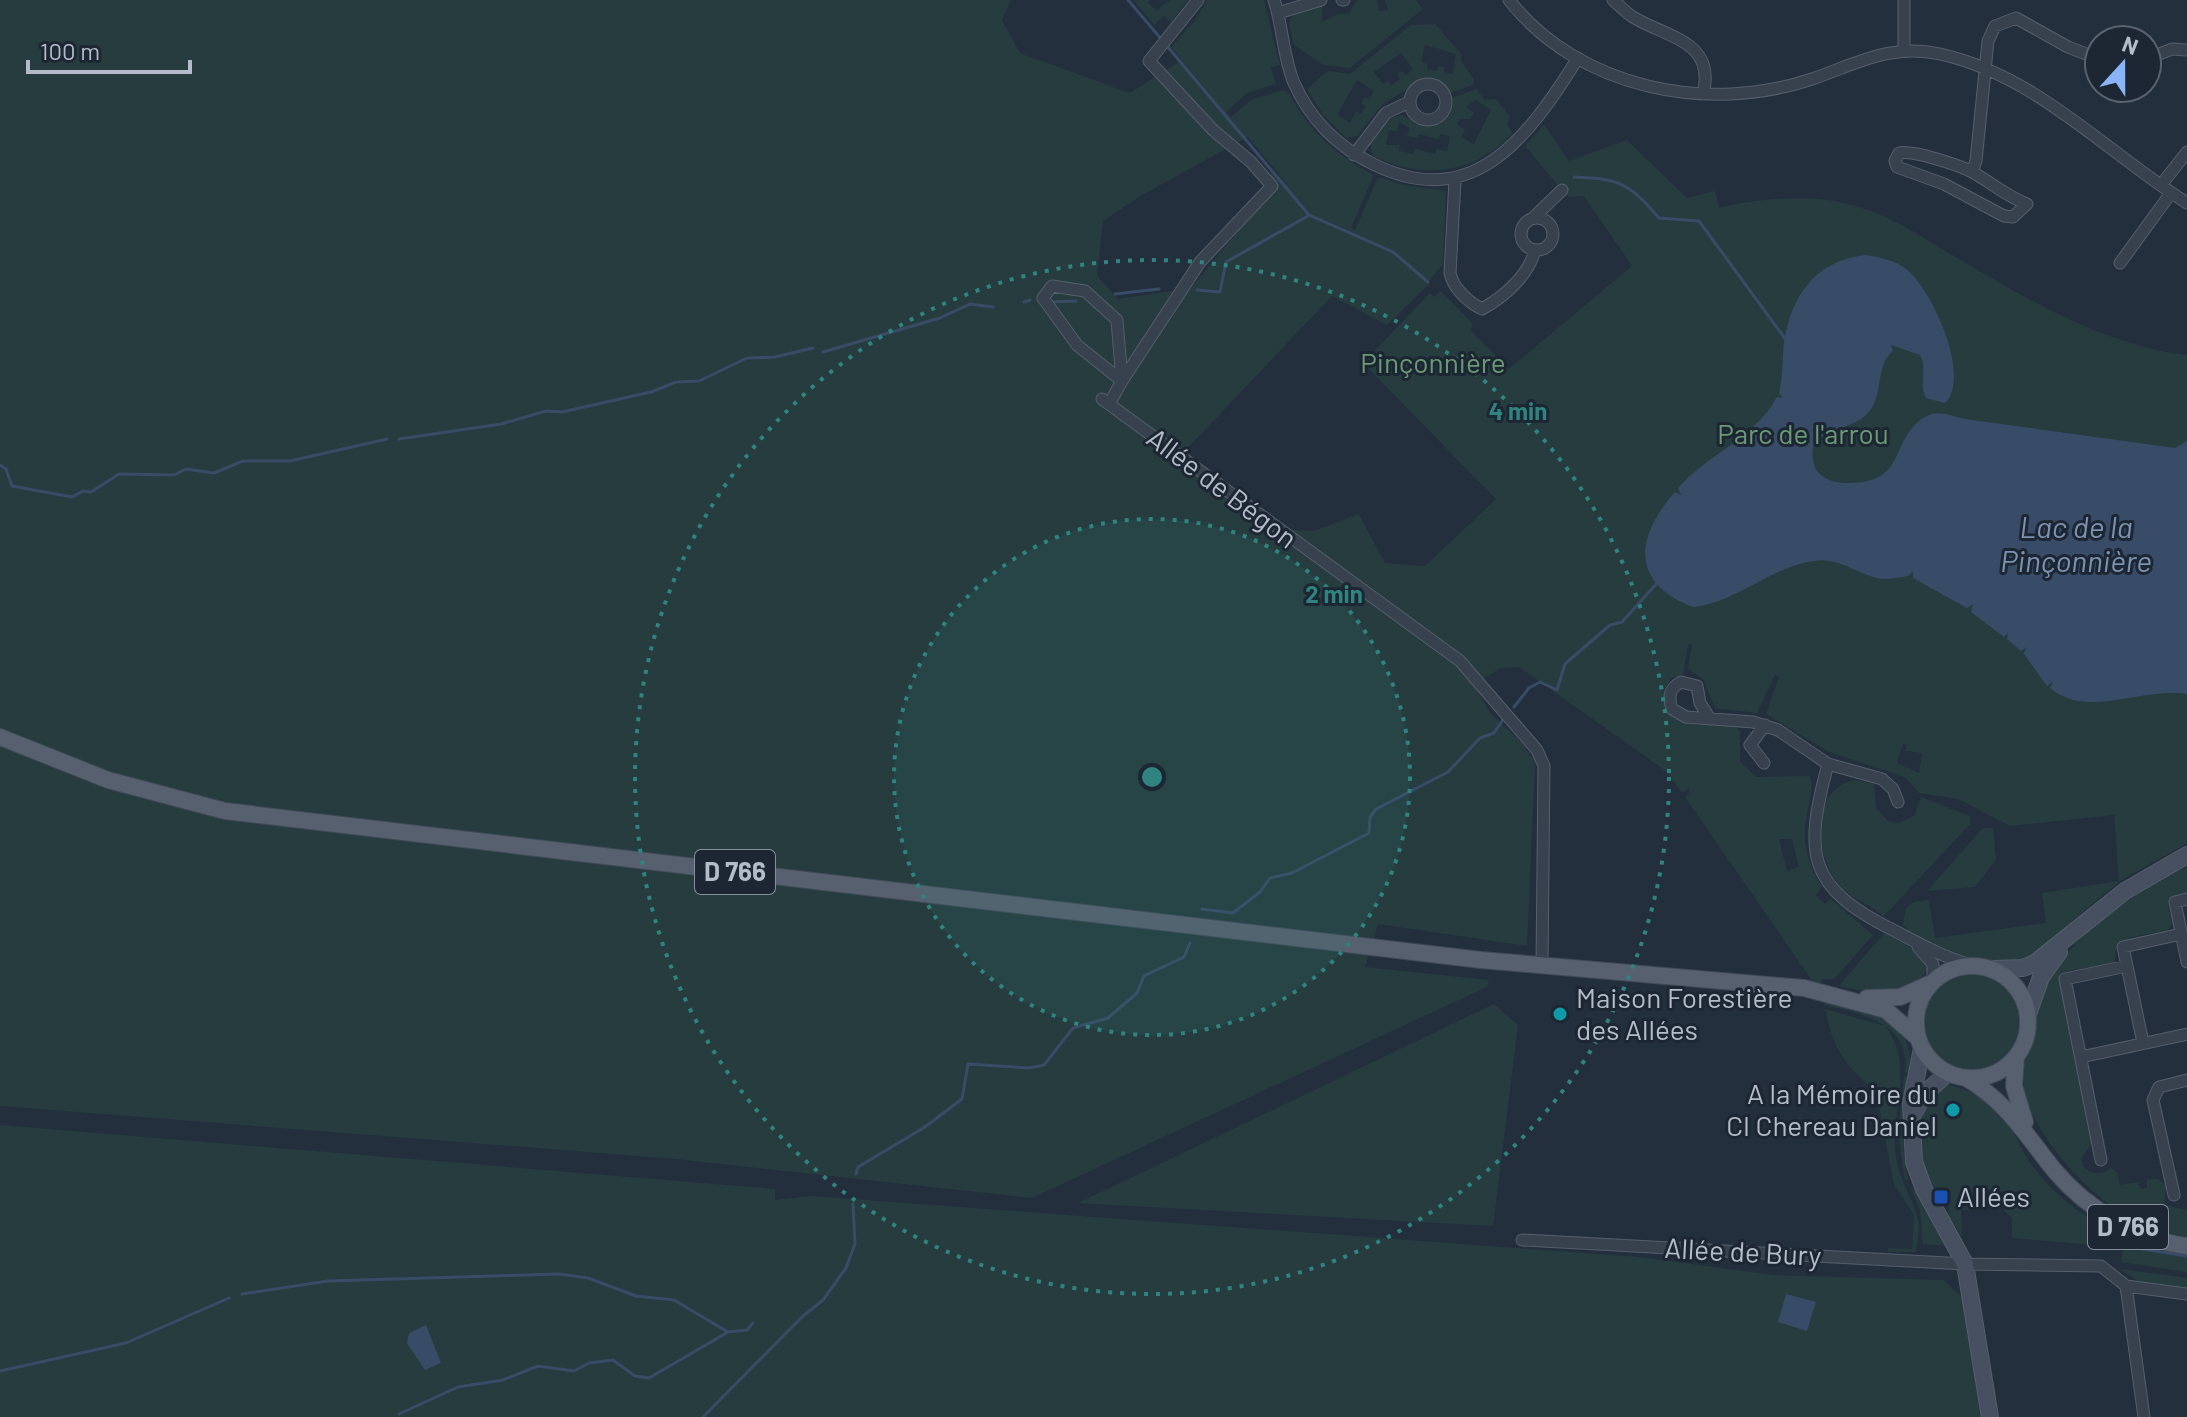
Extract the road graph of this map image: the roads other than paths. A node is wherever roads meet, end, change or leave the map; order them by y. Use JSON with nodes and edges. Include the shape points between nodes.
{"nodes":[{"id":1,"x":1198,"y":0,"type":"edge"},
{"id":2,"x":1274,"y":0,"type":"edge"},
{"id":3,"x":1321,"y":0,"type":"edge"},
{"id":4,"x":1509,"y":0,"type":"edge"},
{"id":5,"x":1613,"y":0,"type":"edge"},
{"id":6,"x":1904,"y":0,"type":"edge"},
{"id":7,"x":1278,"y":13,"type":"junction"},
{"id":8,"x":1904,"y":49,"type":"junction"},
{"id":9,"x":2187,"y":50,"type":"edge"},
{"id":10,"x":2083,"y":53,"type":"edge"},
{"id":11,"x":2163,"y":53,"type":"edge"},
{"id":12,"x":1578,"y":58,"type":"junction"},
{"id":13,"x":1986,"y":70,"type":"junction"},
{"id":14,"x":1703,"y":94,"type":"junction"},
{"id":15,"x":1409,"y":102,"type":"dead end"},
{"id":16,"x":2187,"y":152,"type":"edge"},
{"id":17,"x":1354,"y":155,"type":"junction"},
{"id":18,"x":1974,"y":174,"type":"junction"},
{"id":19,"x":1455,"y":180,"type":"junction"},
{"id":20,"x":2161,"y":185,"type":"junction"},
{"id":21,"x":1562,"y":190,"type":"dead end"},
{"id":22,"x":2171,"y":193,"type":"junction"},
{"id":23,"x":1966,"y":196,"type":"junction"},
{"id":24,"x":2187,"y":203,"type":"edge"},
{"id":25,"x":1534,"y":217,"type":"junction"},
{"id":26,"x":1535,"y":250,"type":"junction"},
{"id":27,"x":2120,"y":263,"type":"dead end"},
{"id":28,"x":1122,"y":381,"type":"junction"},
{"id":29,"x":1710,"y":719,"type":"dead end"},
{"id":30,"x":1765,"y":725,"type":"junction"},
{"id":31,"x":0,"y":737,"type":"edge"},
{"id":32,"x":1764,"y":763,"type":"dead end"},
{"id":33,"x":1828,"y":764,"type":"junction"},
{"id":34,"x":1898,"y":802,"type":"dead end"},
{"id":35,"x":2187,"y":855,"type":"edge"},
{"id":36,"x":2187,"y":899,"type":"edge"},
{"id":37,"x":2181,"y":934,"type":"junction"},
{"id":38,"x":2071,"y":936,"type":"junction"},
{"id":39,"x":1905,"y":937,"type":"junction"},
{"id":40,"x":2187,"y":962,"type":"edge"},
{"id":41,"x":1972,"y":965,"type":"junction"},
{"id":42,"x":1542,"y":966,"type":"junction"},
{"id":43,"x":2127,"y":966,"type":"junction"},
{"id":44,"x":1993,"y":969,"type":"junction"},
{"id":45,"x":1932,"y":982,"type":"junction"},
{"id":46,"x":1845,"y":997,"type":"junction"},
{"id":47,"x":2028,"y":1014,"type":"junction"},
{"id":48,"x":2187,"y":1034,"type":"edge"},
{"id":49,"x":1920,"y":1043,"type":"junction"},
{"id":50,"x":2143,"y":1043,"type":"junction"},
{"id":51,"x":2016,"y":1057,"type":"junction"},
{"id":52,"x":2081,"y":1057,"type":"junction"},
{"id":53,"x":1948,"y":1073,"type":"junction"},
{"id":54,"x":1966,"y":1078,"type":"junction"},
{"id":55,"x":2187,"y":1080,"type":"edge"},
{"id":56,"x":1911,"y":1128,"type":"junction"},
{"id":57,"x":2036,"y":1145,"type":"junction"},
{"id":58,"x":2101,"y":1160,"type":"dead end"},
{"id":59,"x":2174,"y":1195,"type":"dead end"},
{"id":60,"x":1522,"y":1240,"type":"dead end"},
{"id":61,"x":2187,"y":1246,"type":"edge"},
{"id":62,"x":1965,"y":1264,"type":"junction"},
{"id":63,"x":2126,"y":1286,"type":"junction"},
{"id":64,"x":2187,"y":1294,"type":"edge"},
{"id":65,"x":1990,"y":1417,"type":"edge"},
{"id":66,"x":2144,"y":1417,"type":"edge"}],
"edges":[{"from":1,"to":28,"type":"street","via":[[1149,61],[1272,186],[1200,262]]},
{"from":2,"to":7,"type":"street"},
{"from":3,"to":7,"type":"street"},
{"from":4,"to":12,"type":"street","via":[[1550,41]]},
{"from":5,"to":14,"type":"street","via":[[1633,18],[1685,40],[1703,68]]},
{"from":6,"to":8,"type":"street"},
{"from":7,"to":17,"type":"street","via":[[1290,71],[1303,101]]},
{"from":8,"to":13,"type":"street","via":[[1940,54]]},
{"from":8,"to":14,"type":"street","via":[[1787,85]]},
{"from":9,"to":11,"type":"street"},
{"from":10,"to":13,"type":"street","via":[[2024,20],[2008,18],[1990,34]]},
{"from":12,"to":14,"type":"street","via":[[1639,84]]},
{"from":12,"to":19,"type":"street","via":[[1515,144]]},
{"from":13,"to":18,"type":"street"},
{"from":13,"to":20,"type":"street","via":[[2045,101]]},
{"from":15,"to":17,"type":"street","via":[[1386,113]]},
{"from":16,"to":20,"type":"street"},
{"from":17,"to":19,"type":"street","via":[[1399,175]]},
{"from":18,"to":23,"type":"street"},
{"from":18,"to":23,"type":"street","via":[[2027,204],[2013,217]]},
{"from":18,"to":23,"type":"street","via":[[1906,152],[1895,161],[1897,167]]},
{"from":19,"to":26,"type":"street","via":[[1450,273],[1452,283],[1475,306],[1489,305],[1524,274]]},
{"from":20,"to":22,"type":"street"},
{"from":21,"to":25,"type":"street"},
{"from":22,"to":24,"type":"street"},
{"from":22,"to":27,"type":"street"},
{"from":25,"to":26,"type":"street","via":[[1520,234]]},
{"from":25,"to":26,"type":"street","via":[[1553,227],[1546,248]]},
{"from":28,"to":28,"type":"street","via":[[1077,345],[1043,298],[1052,286],[1085,291],[1117,320]]},
{"from":28,"to":42,"type":"street","name":"Allée de Bégon","via":[[1105,402],[1460,661],[1537,750],[1544,766]]},
{"from":29,"to":30,"type":"street"},
{"from":30,"to":32,"type":"street","via":[[1750,745]]},
{"from":30,"to":33,"type":"street"},
{"from":31,"to":42,"type":"main road","number":"D 766","via":[[120,784],[225,811]]},
{"from":33,"to":34,"type":"street","via":[[1882,779]]},
{"from":33,"to":39,"type":"street","via":[[1814,830],[1820,869],[1828,885],[1854,909]]},
{"from":35,"to":38,"type":"street","via":[[2125,891]]},
{"from":36,"to":37,"type":"street","via":[[2175,902]]},
{"from":37,"to":40,"type":"street"},
{"from":37,"to":43,"type":"street","via":[[2123,947]]},
{"from":38,"to":44,"type":"street","via":[[2023,968]]},
{"from":38,"to":47,"type":"street","via":[[2041,977]]},
{"from":39,"to":41,"type":"street"},
{"from":39,"to":45,"type":"street","via":[[1930,958]]},
{"from":41,"to":44,"type":"main road"},
{"from":41,"to":45,"type":"main road","via":[[1951,969]]},
{"from":42,"to":46,"type":"main road","number":"D 766","via":[[1785,986]]},
{"from":43,"to":50,"type":"street"},
{"from":43,"to":52,"type":"street","via":[[2065,979]]},
{"from":44,"to":47,"type":"main road","via":[[2017,987]]},
{"from":45,"to":46,"type":"main road","number":"D 766","via":[[1900,997]]},
{"from":45,"to":49,"type":"main road","via":[[1917,1009]]},
{"from":46,"to":49,"type":"main road","number":"D 766","via":[[1886,1010]]},
{"from":47,"to":51,"type":"main road","number":"D 766","via":[[2027,1037]]},
{"from":48,"to":50,"type":"street"},
{"from":49,"to":53,"type":"main road","number":"D 766"},
{"from":49,"to":56,"type":"street"},
{"from":50,"to":52,"type":"street"},
{"from":51,"to":54,"type":"main road","via":[[1989,1076]]},
{"from":51,"to":57,"type":"main road","number":"D 766","via":[[2016,1102]]},
{"from":52,"to":58,"type":"street"},
{"from":53,"to":54,"type":"main road","number":"D 766"},
{"from":53,"to":56,"type":"street","via":[[1919,1101]]},
{"from":54,"to":57,"type":"main road","number":"D 766","via":[[1997,1098]]},
{"from":55,"to":59,"type":"street","via":[[2159,1087],[2153,1100]]},
{"from":56,"to":62,"type":"street","via":[[1917,1172]]},
{"from":57,"to":61,"type":"main road","number":"D 766","via":[[2057,1173],[2104,1213],[2151,1238]]},
{"from":60,"to":62,"type":"street","name":"Allée de Bury"},
{"from":62,"to":63,"type":"street","name":"Allée de Bury","via":[[2101,1266]]},
{"from":62,"to":65,"type":"street"},
{"from":63,"to":64,"type":"street"},
{"from":63,"to":66,"type":"street"}]}
